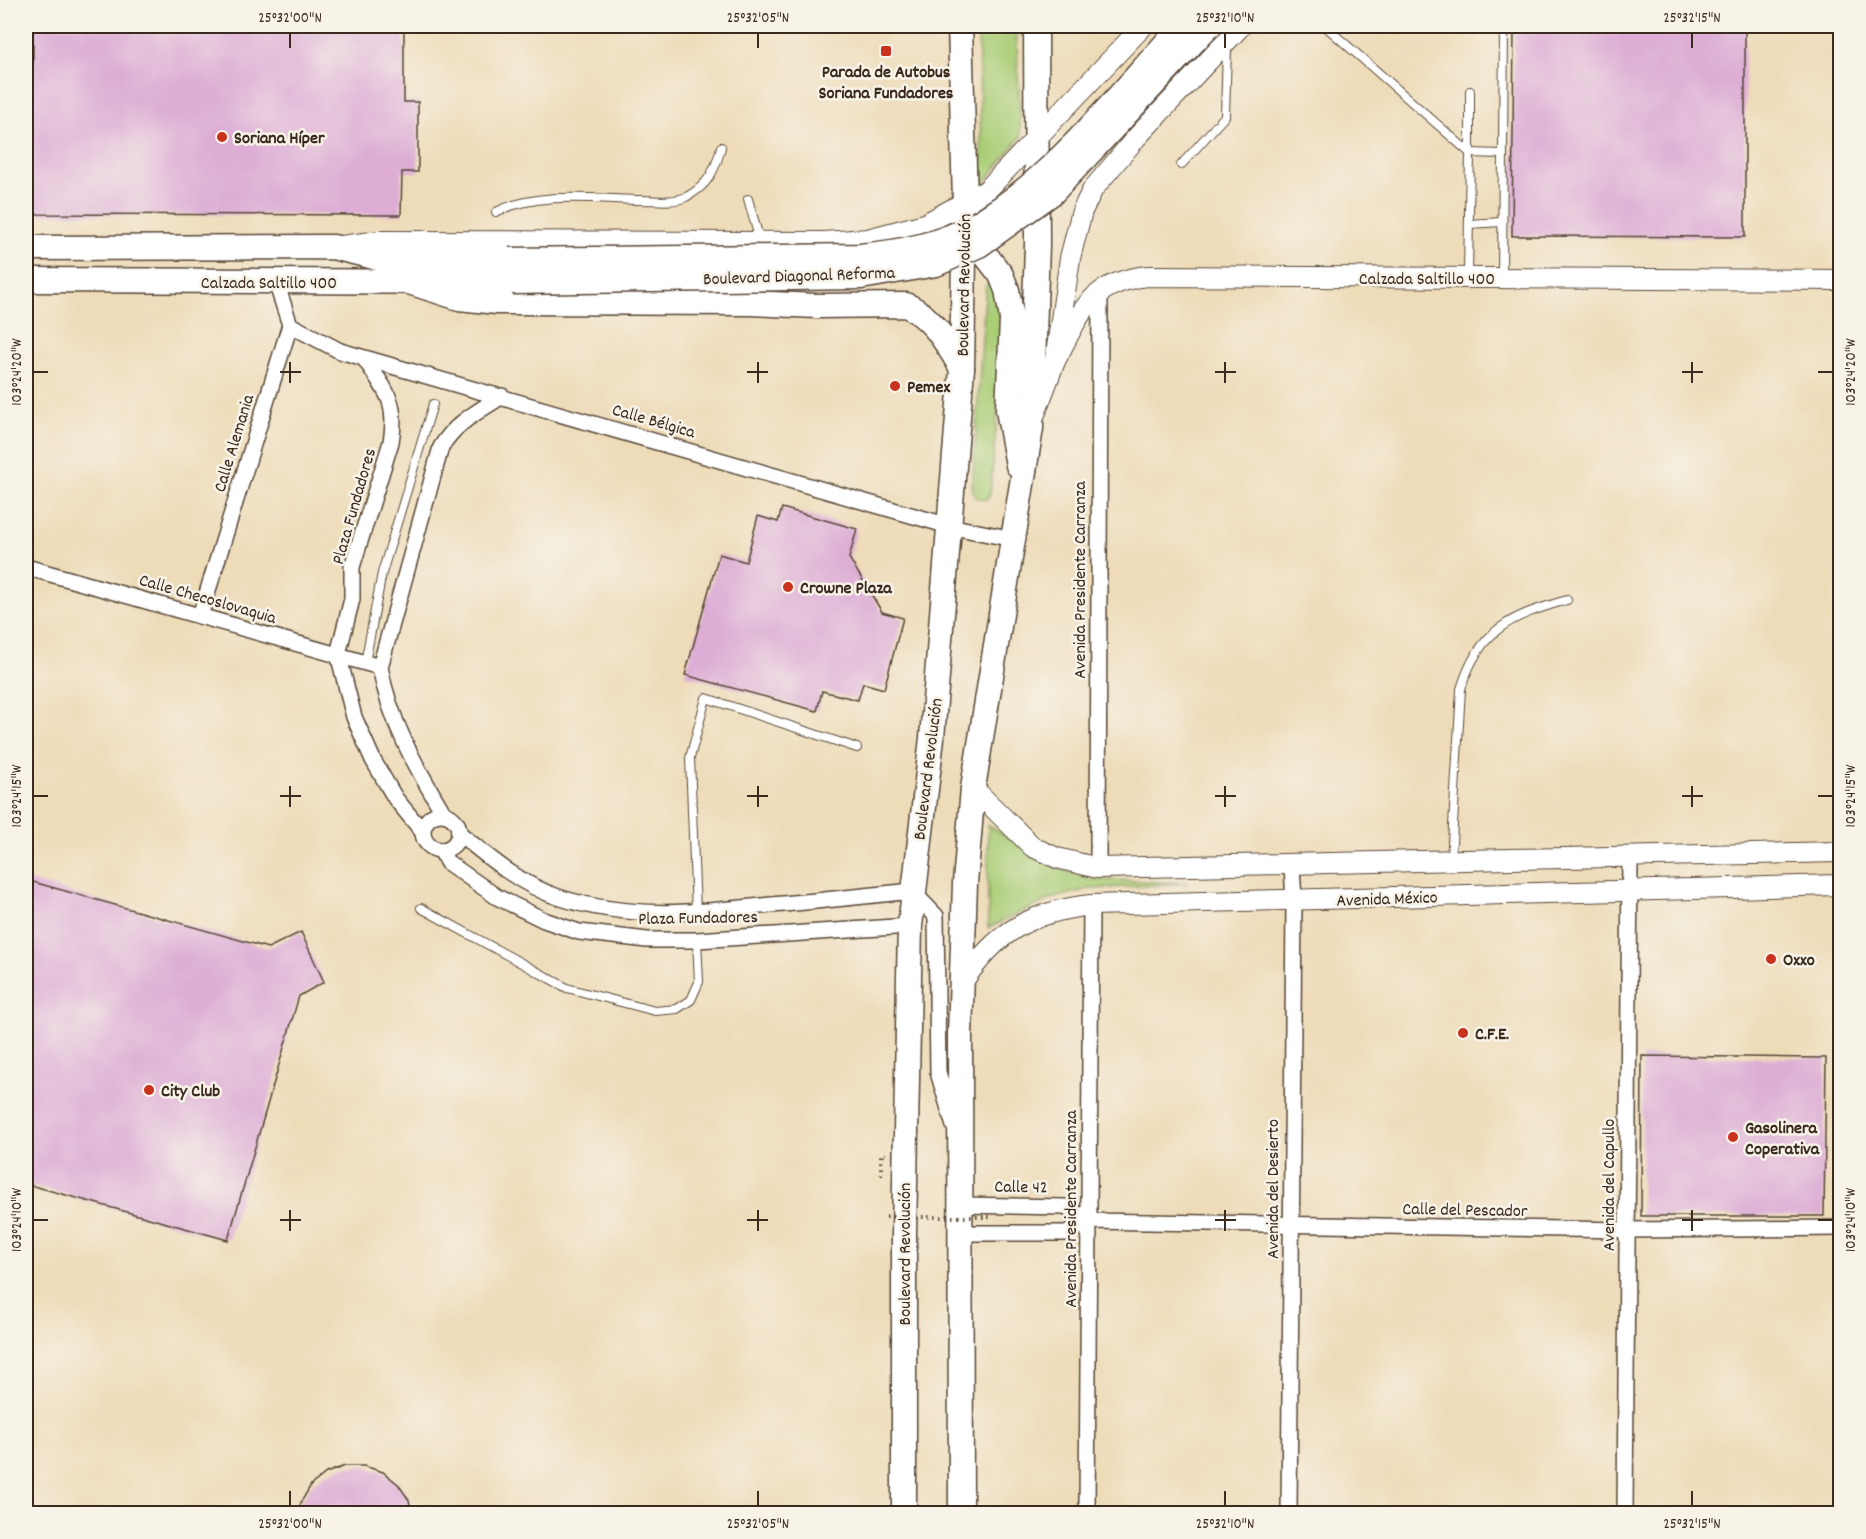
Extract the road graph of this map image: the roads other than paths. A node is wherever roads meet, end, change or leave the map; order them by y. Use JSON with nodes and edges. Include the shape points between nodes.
{"nodes":[{"id":1,"x":960,"y":26,"type":"edge"},
{"id":2,"x":1036,"y":26,"type":"edge"},
{"id":3,"x":1143,"y":26,"type":"edge"},
{"id":4,"x":1182,"y":26,"type":"edge"},
{"id":5,"x":1208,"y":26,"type":"edge"},
{"id":6,"x":1241,"y":26,"type":"edge"},
{"id":7,"x":1325,"y":26,"type":"edge"},
{"id":8,"x":1504,"y":26,"type":"edge"},
{"id":9,"x":1227,"y":41,"type":"junction"},
{"id":10,"x":1101,"y":72,"type":"junction"},
{"id":11,"x":1470,"y":91,"type":"dead end"},
{"id":12,"x":1037,"y":138,"type":"junction"},
{"id":13,"x":1136,"y":138,"type":"junction"},
{"id":14,"x":721,"y":147,"type":"dead end"},
{"id":15,"x":1470,"y":153,"type":"junction"},
{"id":16,"x":1503,"y":154,"type":"junction"},
{"id":17,"x":1181,"y":165,"type":"dead end"},
{"id":18,"x":747,"y":199,"type":"dead end"},
{"id":19,"x":964,"y":203,"type":"junction"},
{"id":20,"x":496,"y":212,"type":"dead end"},
{"id":21,"x":1502,"y":222,"type":"junction"},
{"id":22,"x":1469,"y":224,"type":"junction"},
{"id":23,"x":868,"y":239,"type":"junction"},
{"id":24,"x":823,"y":242,"type":"junction"},
{"id":25,"x":761,"y":243,"type":"junction"},
{"id":26,"x":333,"y":247,"type":"junction"},
{"id":27,"x":26,"y":248,"type":"edge"},
{"id":28,"x":510,"y":271,"type":"junction"},
{"id":29,"x":1468,"y":278,"type":"junction"},
{"id":30,"x":1502,"y":278,"type":"junction"},
{"id":31,"x":26,"y":280,"type":"edge"},
{"id":32,"x":1840,"y":280,"type":"edge"},
{"id":33,"x":276,"y":282,"type":"junction"},
{"id":34,"x":409,"y":282,"type":"junction"},
{"id":35,"x":1100,"y":292,"type":"junction"},
{"id":36,"x":862,"y":304,"type":"junction"},
{"id":37,"x":817,"y":306,"type":"junction"},
{"id":38,"x":290,"y":325,"type":"junction"},
{"id":39,"x":364,"y":358,"type":"junction"},
{"id":40,"x":1055,"y":361,"type":"junction"},
{"id":41,"x":962,"y":368,"type":"junction"},
{"id":42,"x":502,"y":396,"type":"junction"},
{"id":43,"x":433,"y":404,"type":"dead end"},
{"id":44,"x":1030,"y":428,"type":"junction"},
{"id":45,"x":1021,"y":482,"type":"junction"},
{"id":46,"x":949,"y":526,"type":"junction"},
{"id":47,"x":1013,"y":539,"type":"junction"},
{"id":48,"x":26,"y":567,"type":"edge"},
{"id":49,"x":1567,"y":600,"type":"dead end"},
{"id":50,"x":200,"y":616,"type":"junction"},
{"id":51,"x":338,"y":654,"type":"junction"},
{"id":52,"x":372,"y":665,"type":"junction"},
{"id":53,"x":856,"y":748,"type":"dead end"},
{"id":54,"x":973,"y":788,"type":"junction"},
{"id":55,"x":444,"y":814,"type":"junction"},
{"id":56,"x":422,"y":831,"type":"junction"},
{"id":57,"x":459,"y":833,"type":"junction"},
{"id":58,"x":441,"y":850,"type":"junction"},
{"id":59,"x":1840,"y":852,"type":"edge"},
{"id":60,"x":1629,"y":857,"type":"junction"},
{"id":61,"x":1451,"y":862,"type":"junction"},
{"id":62,"x":1292,"y":866,"type":"junction"},
{"id":63,"x":1098,"y":868,"type":"junction"},
{"id":64,"x":1840,"y":885,"type":"edge"},
{"id":65,"x":1629,"y":890,"type":"junction"},
{"id":66,"x":912,"y":891,"type":"junction"},
{"id":67,"x":1294,"y":901,"type":"junction"},
{"id":68,"x":1091,"y":905,"type":"junction"},
{"id":69,"x":421,"y":908,"type":"dead end"},
{"id":70,"x":696,"y":913,"type":"junction"},
{"id":71,"x":910,"y":926,"type":"junction"},
{"id":72,"x":697,"y":940,"type":"junction"},
{"id":73,"x":962,"y":984,"type":"junction"},
{"id":74,"x":962,"y":1146,"type":"junction"},
{"id":75,"x":962,"y":1204,"type":"junction"},
{"id":76,"x":1090,"y":1221,"type":"junction"},
{"id":77,"x":1291,"y":1227,"type":"junction"},
{"id":78,"x":1840,"y":1228,"type":"edge"},
{"id":79,"x":1627,"y":1230,"type":"junction"},
{"id":80,"x":962,"y":1233,"type":"junction"},
{"id":81,"x":904,"y":1514,"type":"edge"},
{"id":82,"x":961,"y":1514,"type":"edge"},
{"id":83,"x":1087,"y":1514,"type":"edge"},
{"id":84,"x":1289,"y":1514,"type":"edge"},
{"id":85,"x":1625,"y":1514,"type":"edge"}],
"edges":[{"from":1,"to":19,"type":"main road","name":"Boulevard Revolución"},
{"from":2,"to":12,"type":"main road"},
{"from":3,"to":10,"type":"street"},
{"from":4,"to":28,"type":"main road","name":"Boulevard Diagonal Reforma","bridge":true,"via":[[1032,184],[973,226],[933,243],[860,256]]},
{"from":5,"to":28,"type":"main road","name":"Boulevard Diagonal Reforma","bridge":true,"via":[[1052,193],[979,245],[936,264],[861,277]]},
{"from":6,"to":9,"type":"street"},
{"from":7,"to":15,"type":"lane"},
{"from":8,"to":16,"type":"lane"},
{"from":9,"to":13,"type":"street"},
{"from":9,"to":17,"type":"lane","via":[[1225,116]]},
{"from":10,"to":12,"type":"street"},
{"from":10,"to":13,"type":"street","via":[[1092,89],[1092,108],[1101,125],[1117,136]]},
{"from":11,"to":15,"type":"lane"},
{"from":12,"to":19,"type":"street","via":[[987,190]]},
{"from":12,"to":44,"type":"main road"},
{"from":13,"to":40,"type":"street","via":[[1093,189],[1082,211],[1070,258]]},
{"from":14,"to":20,"type":"lane","via":[[715,171],[698,190],[675,200],[537,201],[513,204]]},
{"from":15,"to":16,"type":"lane"},
{"from":15,"to":22,"type":"lane"},
{"from":16,"to":21,"type":"lane"},
{"from":18,"to":25,"type":"lane"},
{"from":19,"to":23,"type":"street","via":[[925,225]]},
{"from":19,"to":41,"type":"main road","name":"Boulevard Revolución"},
{"from":19,"to":45,"type":"main road","via":[[984,253],[1007,290],[1012,320],[1008,410]]},
{"from":21,"to":22,"type":"lane"},
{"from":21,"to":30,"type":"lane"},
{"from":22,"to":29,"type":"lane"},
{"from":23,"to":24,"type":"street"},
{"from":23,"to":36,"type":"main road","via":[[875,250],[879,273],[872,295]]},
{"from":24,"to":25,"type":"street"},
{"from":24,"to":37,"type":"main road","via":[[803,273],[807,295]]},
{"from":25,"to":26,"type":"street","via":[[380,241]]},
{"from":26,"to":27,"type":"main road","name":"Calzada Saltillo 400"},
{"from":26,"to":28,"type":"main road","name":"Calzada Saltillo 400","via":[[383,259]]},
{"from":28,"to":34,"type":"main road","name":"Calzada Saltillo 400"},
{"from":29,"to":30,"type":"street","name":"Calzada Saltillo 400"},
{"from":29,"to":35,"type":"street","name":"Calzada Saltillo 400","via":[[1148,276],[1123,279]]},
{"from":30,"to":32,"type":"street","name":"Calzada Saltillo 400"},
{"from":31,"to":33,"type":"main road","name":"Calzada Saltillo 400"},
{"from":33,"to":34,"type":"main road","name":"Calzada Saltillo 400"},
{"from":33,"to":38,"type":"street"},
{"from":34,"to":37,"type":"main road","via":[[459,298],[497,302]]},
{"from":35,"to":40,"type":"street","name":"Calzada Saltillo 400","via":[[1082,310]]},
{"from":35,"to":63,"type":"street","name":"Avenida Presidente Carranza"},
{"from":36,"to":37,"type":"main road"},
{"from":36,"to":41,"type":"main road","via":[[906,305],[919,311],[935,325]]},
{"from":38,"to":39,"type":"street","name":"Calle Bélgica","via":[[340,351]]},
{"from":38,"to":50,"type":"street","name":"Calle Alemania"},
{"from":39,"to":42,"type":"street","name":"Calle Bélgica"},
{"from":39,"to":51,"type":"street","name":"Plaza Fundadores","via":[[393,404],[395,421],[352,567],[352,599]]},
{"from":40,"to":44,"type":"street"},
{"from":41,"to":46,"type":"main road","name":"Boulevard Revolución"},
{"from":42,"to":46,"type":"street","name":"Calle Bélgica"},
{"from":42,"to":52,"type":"street","via":[[461,421],[441,447]]},
{"from":43,"to":52,"type":"lane","via":[[382,573]]},
{"from":44,"to":45,"type":"main road"},
{"from":45,"to":47,"type":"main road"},
{"from":46,"to":47,"type":"street","name":"Calle Bélgica"},
{"from":46,"to":66,"type":"main road","name":"Boulevard Revolución","via":[[932,738]]},
{"from":47,"to":54,"type":"main road"},
{"from":48,"to":50,"type":"street","name":"Calle Checoslovaquia"},
{"from":49,"to":61,"type":"lane","via":[[1525,612],[1497,629],[1468,666],[1461,689]]},
{"from":50,"to":51,"type":"street","name":"Calle Checoslovaquia"},
{"from":51,"to":52,"type":"street","name":"Calle Checoslovaquia"},
{"from":51,"to":56,"type":"street","name":"Plaza Fundadores","via":[[354,717],[373,760],[395,798]]},
{"from":52,"to":55,"type":"street","via":[[404,744]]},
{"from":53,"to":70,"type":"lane","via":[[706,698],[690,758]]},
{"from":54,"to":63,"type":"street","name":"Avenida México","via":[[1033,847],[1057,858]]},
{"from":54,"to":73,"type":"main road","via":[[964,883]]},
{"from":55,"to":56,"type":"street","via":[[432,816]]},
{"from":55,"to":57,"type":"street","via":[[457,823]]},
{"from":56,"to":58,"type":"street","via":[[429,846]]},
{"from":57,"to":58,"type":"street","via":[[453,845]]},
{"from":57,"to":70,"type":"street","name":"Plaza Fundadores","via":[[520,879],[557,897],[597,907]]},
{"from":58,"to":72,"type":"street","name":"Plaza Fundadores","via":[[447,862],[497,897],[553,923],[579,932],[647,940]]},
{"from":59,"to":60,"type":"street","name":"Avenida México"},
{"from":60,"to":61,"type":"street","name":"Avenida México"},
{"from":60,"to":65,"type":"street","name":"Avenida del Capullo"},
{"from":61,"to":62,"type":"street","name":"Avenida México"},
{"from":62,"to":63,"type":"street","name":"Avenida México"},
{"from":62,"to":67,"type":"street","name":"Avenida del Desierto"},
{"from":64,"to":65,"type":"street","name":"Avenida México"},
{"from":65,"to":67,"type":"street","name":"Avenida México"},
{"from":65,"to":79,"type":"street","name":"Avenida del Capullo"},
{"from":66,"to":70,"type":"street","name":"Plaza Fundadores"},
{"from":66,"to":71,"type":"main road","name":"Boulevard Revolución"},
{"from":66,"to":74,"type":"street","via":[[936,916],[938,1072]]},
{"from":67,"to":68,"type":"street","name":"Avenida México"},
{"from":67,"to":77,"type":"street","name":"Avenida del Desierto"},
{"from":68,"to":73,"type":"street","name":"Avenida México","via":[[1059,909],[1029,919],[987,950]]},
{"from":68,"to":76,"type":"street","name":"Avenida Presidente Carranza"},
{"from":69,"to":72,"type":"lane","via":[[567,988],[655,1011],[676,1009],[691,1000],[699,982]]},
{"from":70,"to":72,"type":"street"},
{"from":71,"to":72,"type":"street","name":"Plaza Fundadores"},
{"from":71,"to":81,"type":"main road","name":"Boulevard Revolución"},
{"from":73,"to":74,"type":"main road"},
{"from":74,"to":75,"type":"main road"},
{"from":75,"to":76,"type":"street","name":"Calle 42","via":[[1065,1207]]},
{"from":75,"to":80,"type":"main road"},
{"from":76,"to":77,"type":"street","name":"Calle del Pescador"},
{"from":76,"to":80,"type":"street","via":[[1066,1233]]},
{"from":76,"to":83,"type":"street","name":"Avenida Presidente Carranza"},
{"from":77,"to":79,"type":"street","name":"Calle del Pescador"},
{"from":77,"to":84,"type":"street","name":"Avenida del Desierto"},
{"from":78,"to":79,"type":"street","name":"Calle del Pescador"},
{"from":79,"to":85,"type":"street","name":"Avenida del Capullo"},
{"from":80,"to":82,"type":"main road"}]}
